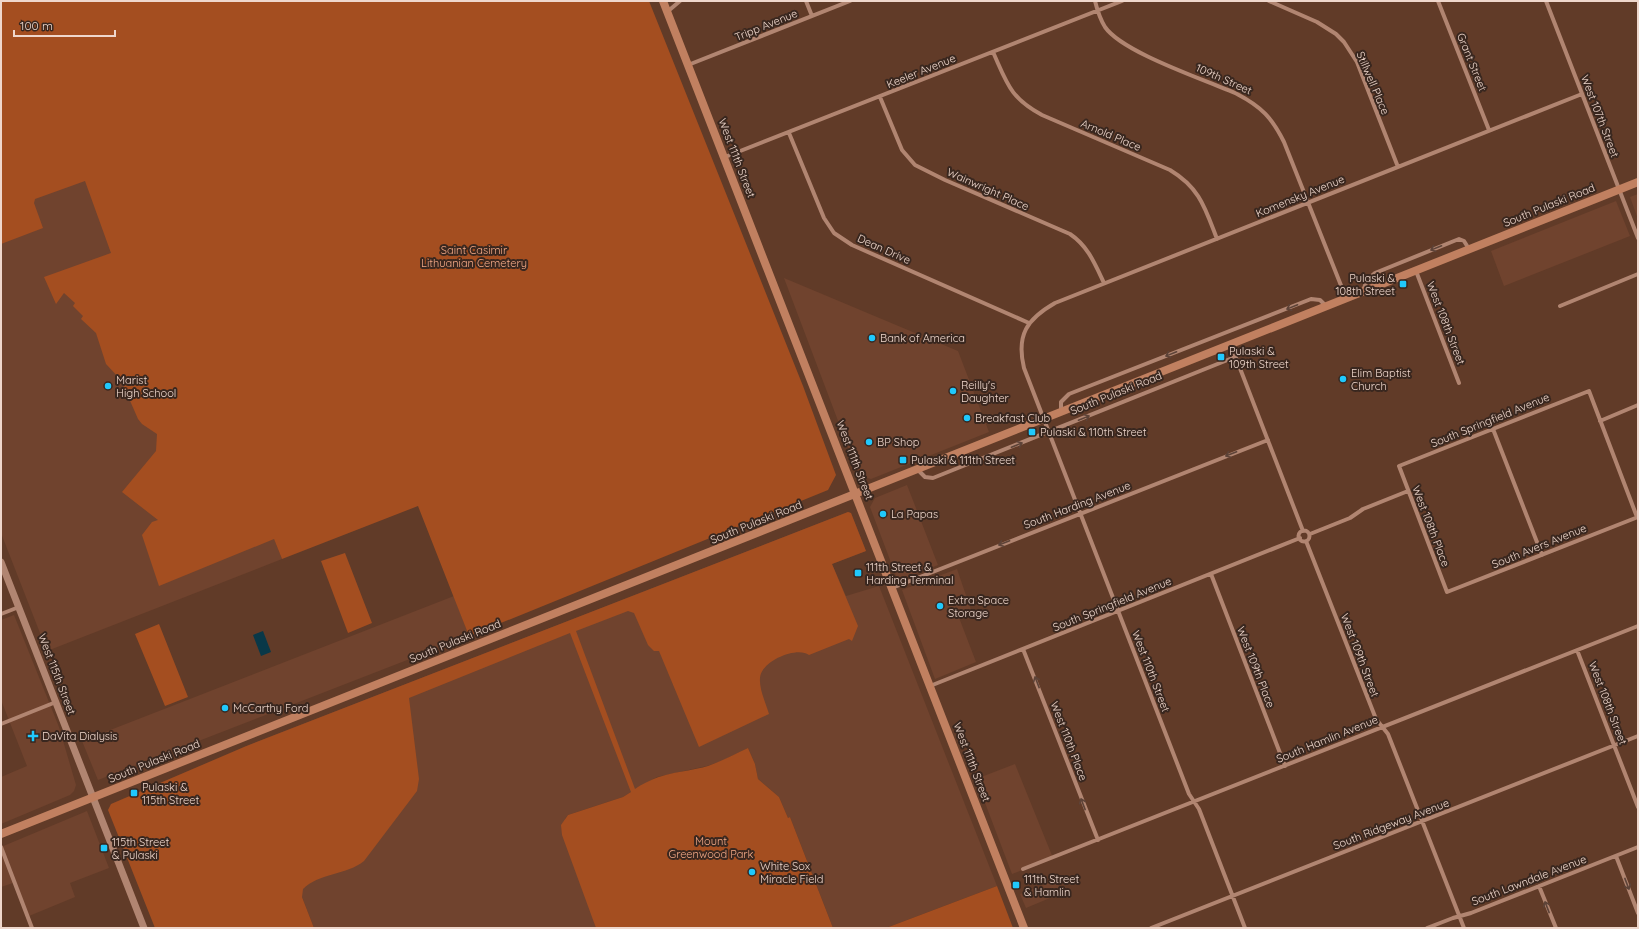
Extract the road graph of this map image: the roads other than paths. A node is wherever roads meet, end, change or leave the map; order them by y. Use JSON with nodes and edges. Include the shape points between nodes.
{"nodes":[{"id":1,"x":663,"y":1,"type":"edge"},
{"id":2,"x":680,"y":1,"type":"edge"},
{"id":3,"x":806,"y":1,"type":"edge"},
{"id":4,"x":850,"y":1,"type":"edge"},
{"id":5,"x":1095,"y":1,"type":"edge"},
{"id":6,"x":1122,"y":1,"type":"edge"},
{"id":7,"x":1269,"y":1,"type":"edge"},
{"id":8,"x":1438,"y":1,"type":"edge"},
{"id":9,"x":1546,"y":1,"type":"edge"},
{"id":10,"x":1097,"y":11,"type":"junction"},
{"id":11,"x":667,"y":12,"type":"junction"},
{"id":12,"x":812,"y":16,"type":"junction"},
{"id":13,"x":994,"y":52,"type":"junction"},
{"id":14,"x":688,"y":65,"type":"junction"},
{"id":15,"x":1582,"y":94,"type":"junction"},
{"id":16,"x":880,"y":97,"type":"junction"},
{"id":17,"x":1489,"y":130,"type":"junction"},
{"id":18,"x":789,"y":133,"type":"junction"},
{"id":19,"x":725,"y":157,"type":"junction"},
{"id":20,"x":1398,"y":167,"type":"junction"},
{"id":21,"x":1638,"y":182,"type":"edge"},
{"id":22,"x":1619,"y":189,"type":"junction"},
{"id":23,"x":1308,"y":203,"type":"junction"},
{"id":24,"x":1638,"y":238,"type":"edge"},
{"id":25,"x":1217,"y":239,"type":"junction"},
{"id":26,"x":1469,"y":249,"type":"junction"},
{"id":27,"x":1416,"y":270,"type":"junction"},
{"id":28,"x":1638,"y":274,"type":"edge"},
{"id":29,"x":1104,"y":283,"type":"junction"},
{"id":30,"x":1362,"y":292,"type":"junction"},
{"id":31,"x":1346,"y":298,"type":"junction"},
{"id":32,"x":1326,"y":306,"type":"junction"},
{"id":33,"x":1560,"y":306,"type":"dead end"},
{"id":34,"x":1028,"y":322,"type":"junction"},
{"id":35,"x":1231,"y":344,"type":"junction"},
{"id":36,"x":1235,"y":357,"type":"junction"},
{"id":37,"x":1459,"y":383,"type":"dead end"},
{"id":38,"x":1638,"y":405,"type":"edge"},
{"id":39,"x":1061,"y":412,"type":"junction"},
{"id":40,"x":1043,"y":419,"type":"junction"},
{"id":41,"x":1600,"y":421,"type":"junction"},
{"id":42,"x":1493,"y":429,"type":"junction"},
{"id":43,"x":1048,"y":432,"type":"junction"},
{"id":44,"x":1268,"y":440,"type":"junction"},
{"id":45,"x":1399,"y":466,"type":"joint"},
{"id":46,"x":918,"y":469,"type":"junction"},
{"id":47,"x":1408,"y":491,"type":"junction"},
{"id":48,"x":856,"y":494,"type":"junction"},
{"id":49,"x":1080,"y":514,"type":"junction"},
{"id":50,"x":1637,"y":517,"type":"edge"},
{"id":51,"x":1303,"y":531,"type":"junction"},
{"id":52,"x":1310,"y":534,"type":"junction"},
{"id":53,"x":1300,"y":538,"type":"junction"},
{"id":54,"x":1306,"y":541,"type":"junction"},
{"id":55,"x":1542,"y":555,"type":"junction"},
{"id":56,"x":1,"y":562,"type":"edge"},
{"id":57,"x":1211,"y":574,"type":"junction"},
{"id":58,"x":892,"y":588,"type":"junction"},
{"id":59,"x":1447,"y":592,"type":"joint"},
{"id":60,"x":18,"y":607,"type":"junction"},
{"id":61,"x":1118,"y":611,"type":"junction"},
{"id":62,"x":1,"y":614,"type":"edge"},
{"id":63,"x":1638,"y":626,"type":"edge"},
{"id":64,"x":1024,"y":649,"type":"junction"},
{"id":65,"x":1577,"y":650,"type":"junction"},
{"id":66,"x":930,"y":686,"type":"junction"},
{"id":67,"x":56,"y":702,"type":"junction"},
{"id":68,"x":1,"y":724,"type":"edge"},
{"id":69,"x":1383,"y":727,"type":"junction"},
{"id":70,"x":1638,"y":736,"type":"edge"},
{"id":71,"x":1615,"y":745,"type":"junction"},
{"id":72,"x":1285,"y":766,"type":"junction"},
{"id":73,"x":93,"y":797,"type":"junction"},
{"id":74,"x":1194,"y":802,"type":"junction"},
{"id":75,"x":1638,"y":807,"type":"edge"},
{"id":76,"x":1423,"y":821,"type":"junction"},
{"id":77,"x":1,"y":834,"type":"edge"},
{"id":78,"x":1098,"y":840,"type":"junction"},
{"id":79,"x":1,"y":847,"type":"edge"},
{"id":80,"x":1638,"y":847,"type":"edge"},
{"id":81,"x":1616,"y":856,"type":"junction"},
{"id":82,"x":1023,"y":869,"type":"dead end"},
{"id":83,"x":1539,"y":886,"type":"junction"},
{"id":84,"x":1233,"y":896,"type":"junction"},
{"id":85,"x":1638,"y":913,"type":"edge"},
{"id":86,"x":1460,"y":916,"type":"junction"},
{"id":87,"x":32,"y":928,"type":"edge"},
{"id":88,"x":144,"y":928,"type":"edge"},
{"id":89,"x":1024,"y":928,"type":"edge"},
{"id":90,"x":1151,"y":928,"type":"edge"},
{"id":91,"x":1245,"y":928,"type":"edge"},
{"id":92,"x":1427,"y":928,"type":"edge"},
{"id":93,"x":1464,"y":928,"type":"edge"},
{"id":94,"x":1556,"y":928,"type":"edge"}],
"edges":[{"from":1,"to":11,"type":"main road","name":"West 111th Street"},
{"from":2,"to":11,"type":"street"},
{"from":3,"to":12,"type":"street"},
{"from":4,"to":12,"type":"street","name":"Tripp Avenue"},
{"from":5,"to":10,"type":"street","name":"109th Street"},
{"from":6,"to":10,"type":"street","name":"Keeler Avenue"},
{"from":7,"to":20,"type":"street","name":"Stillwell Place","via":[[1317,22],[1344,42],[1357,62]]},
{"from":8,"to":17,"type":"street","name":"Grant Street"},
{"from":9,"to":15,"type":"street","name":"West 107th Street"},
{"from":10,"to":13,"type":"street","name":"Keeler Avenue"},
{"from":10,"to":23,"type":"street","name":"109th Street","via":[[1104,26],[1112,35],[1140,53],[1238,94],[1252,101],[1266,113],[1284,142]]},
{"from":11,"to":14,"type":"main road","name":"West 111th Street"},
{"from":12,"to":14,"type":"street","name":"Tripp Avenue"},
{"from":13,"to":16,"type":"street","name":"Keeler Avenue"},
{"from":13,"to":25,"type":"street","name":"Arnold Place","via":[[1007,85],[1026,106],[1170,170],[1184,179],[1205,206]]},
{"from":14,"to":19,"type":"main road","name":"West 111th Street"},
{"from":15,"to":17,"type":"street","name":"Komensky Avenue"},
{"from":15,"to":22,"type":"street","name":"West 107th Street"},
{"from":16,"to":18,"type":"street","name":"Keeler Avenue"},
{"from":16,"to":29,"type":"street","name":"Wainwright Place","via":[[902,150],[915,165],[1070,234],[1091,255]]},
{"from":17,"to":20,"type":"street","name":"Komensky Avenue"},
{"from":18,"to":19,"type":"street","name":"Keeler Avenue"},
{"from":18,"to":34,"type":"street","name":"Dean Drive","via":[[820,210],[834,233],[852,245]]},
{"from":19,"to":48,"type":"main road","name":"West 111th Street"},
{"from":20,"to":23,"type":"street","name":"Komensky Avenue"},
{"from":21,"to":22,"type":"main road","name":"South Pulaski Road"},
{"from":22,"to":24,"type":"street","name":"West 107th Street"},
{"from":22,"to":26,"type":"main road","name":"South Pulaski Road"},
{"from":23,"to":25,"type":"street","name":"Komensky Avenue"},
{"from":23,"to":31,"type":"street","name":"109th Street"},
{"from":25,"to":29,"type":"street","name":"Komensky Avenue"},
{"from":26,"to":27,"type":"main road","name":"South Pulaski Road"},
{"from":26,"to":30,"type":"street","one_way":true,"via":[[1464,241],[1454,241],[1376,273],[1367,280]]},
{"from":27,"to":30,"type":"main road","name":"South Pulaski Road"},
{"from":27,"to":37,"type":"street","name":"West 108th Street"},
{"from":28,"to":33,"type":"street"},
{"from":29,"to":34,"type":"street","name":"Komensky Avenue","via":[[1055,303]]},
{"from":30,"to":31,"type":"main road","name":"South Pulaski Road"},
{"from":31,"to":32,"type":"main road","name":"South Pulaski Road"},
{"from":32,"to":35,"type":"main road","name":"South Pulaski Road"},
{"from":32,"to":39,"type":"street","name":"South Pulaski Road","one_way":true,"via":[[1320,300],[1311,299],[1069,394],[1061,402]]},
{"from":34,"to":40,"type":"street","name":"West 110th Street","via":[[1020,353]]},
{"from":35,"to":36,"type":"street"},
{"from":35,"to":39,"type":"main road","name":"South Pulaski Road"},
{"from":43,"to":36,"type":"street","name":"South Pulaski Road","one_way":true},
{"from":36,"to":44,"type":"street"},
{"from":38,"to":41,"type":"street"},
{"from":39,"to":40,"type":"main road","name":"South Pulaski Road"},
{"from":40,"to":43,"type":"street","name":"West 110th Street"},
{"from":40,"to":46,"type":"main road","name":"South Pulaski Road"},
{"from":41,"to":42,"type":"street","name":"South Springfield Avenue","via":[[1589,391]]},
{"from":41,"to":50,"type":"street"},
{"from":42,"to":45,"type":"street","name":"South Springfield Avenue"},
{"from":42,"to":55,"type":"street"},
{"from":46,"to":43,"type":"street","name":"South Pulaski Road","one_way":true,"via":[[926,477],[933,478]]},
{"from":43,"to":49,"type":"street","name":"West 110th Street"},
{"from":44,"to":49,"type":"street","name":"South Harding Avenue","one_way":true},
{"from":44,"to":51,"type":"street"},
{"from":45,"to":47,"type":"street","name":"West 108th Place"},
{"from":46,"to":48,"type":"main road","name":"South Pulaski Road"},
{"from":47,"to":52,"type":"street"},
{"from":47,"to":59,"type":"street","name":"West 108th Place"},
{"from":48,"to":58,"type":"main road","name":"West 111th Street"},
{"from":48,"to":73,"type":"main road","name":"South Pulaski Road"},
{"from":49,"to":58,"type":"street","name":"South Harding Avenue","one_way":true},
{"from":49,"to":61,"type":"street","name":"West 110th Street"},
{"from":50,"to":55,"type":"street","name":"South Avers Avenue"},
{"from":51,"to":52,"type":"street"},
{"from":51,"to":53,"type":"street","via":[[1299,535]]},
{"from":52,"to":54,"type":"street"},
{"from":53,"to":54,"type":"street"},
{"from":53,"to":57,"type":"street","name":"South Springfield Avenue"},
{"from":54,"to":69,"type":"street","name":"West 109th Street","via":[[1376,720]]},
{"from":55,"to":59,"type":"street","name":"South Avers Avenue"},
{"from":56,"to":60,"type":"street","name":"West 115th Street"},
{"from":57,"to":61,"type":"street","name":"South Springfield Avenue"},
{"from":57,"to":72,"type":"street","name":"West 109th Place"},
{"from":58,"to":66,"type":"main road","name":"West 111th Street"},
{"from":60,"to":62,"type":"street"},
{"from":60,"to":67,"type":"street","name":"West 115th Street"},
{"from":61,"to":64,"type":"street","name":"South Springfield Avenue"},
{"from":61,"to":74,"type":"street","name":"West 110th Street"},
{"from":63,"to":65,"type":"street","name":"South Hamlin Avenue"},
{"from":64,"to":66,"type":"street","name":"South Springfield Avenue"},
{"from":78,"to":64,"type":"street","name":"West 110th Place","one_way":true},
{"from":65,"to":69,"type":"street","name":"South Hamlin Avenue"},
{"from":65,"to":71,"type":"street","name":"West 108th Street"},
{"from":66,"to":89,"type":"main road","name":"West 111th Street"},
{"from":67,"to":68,"type":"street"},
{"from":67,"to":73,"type":"street","name":"West 115th Street"},
{"from":69,"to":72,"type":"street","name":"South Hamlin Avenue"},
{"from":69,"to":76,"type":"street","name":"West 109th Street"},
{"from":70,"to":71,"type":"street","name":"South Ridgeway Avenue"},
{"from":71,"to":75,"type":"street","name":"West 108th Street"},
{"from":71,"to":76,"type":"street","name":"South Ridgeway Avenue"},
{"from":72,"to":74,"type":"street","name":"South Hamlin Avenue"},
{"from":73,"to":77,"type":"main road","name":"South Pulaski Road"},
{"from":73,"to":88,"type":"street","name":"West 115th Street"},
{"from":74,"to":78,"type":"street","name":"South Hamlin Avenue"},
{"from":74,"to":84,"type":"street","name":"West 110th Street"},
{"from":76,"to":84,"type":"street","name":"South Ridgeway Avenue"},
{"from":76,"to":86,"type":"street","name":"West 109th Street"},
{"from":78,"to":82,"type":"street","name":"South Hamlin Avenue"},
{"from":79,"to":87,"type":"street"},
{"from":80,"to":81,"type":"street","name":"South Lawndale Avenue"},
{"from":81,"to":83,"type":"street","name":"South Lawndale Avenue"},
{"from":81,"to":85,"type":"street","one_way":true},
{"from":83,"to":86,"type":"street","name":"South Lawndale Avenue"},
{"from":94,"to":83,"type":"street","one_way":true},
{"from":84,"to":90,"type":"street","name":"South Ridgeway Avenue"},
{"from":84,"to":91,"type":"street","name":"West 110th Street"},
{"from":86,"to":92,"type":"street","name":"South Lawndale Avenue"},
{"from":86,"to":93,"type":"street","name":"West 109th Street"}]}
